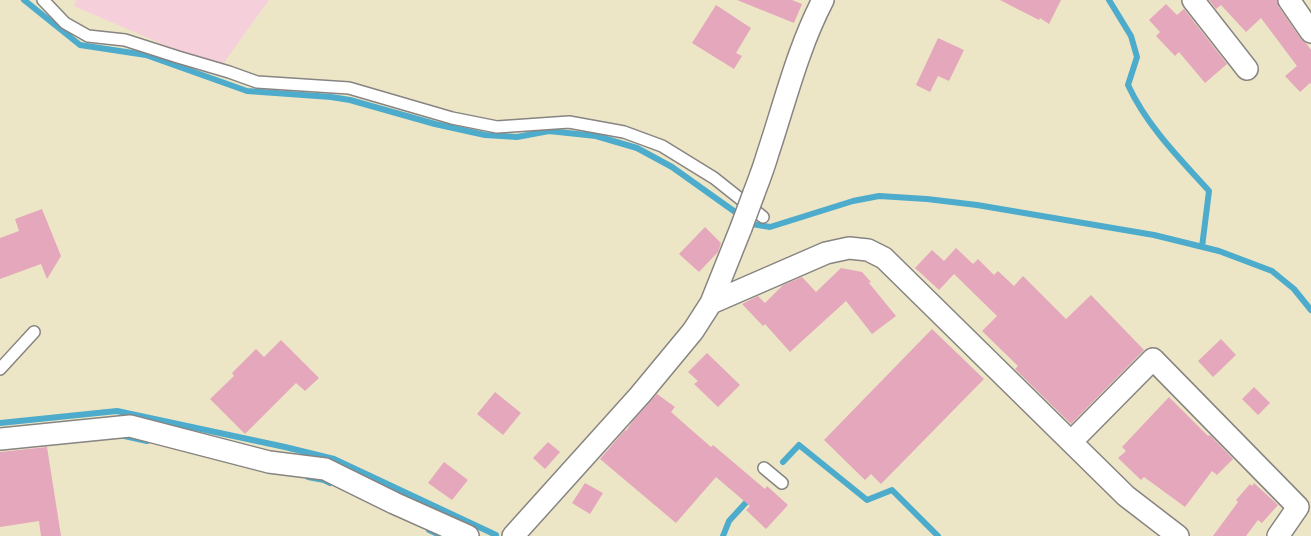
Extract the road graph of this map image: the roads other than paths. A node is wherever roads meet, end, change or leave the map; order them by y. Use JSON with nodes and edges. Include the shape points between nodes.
{"nodes":[{"id":1,"x":43,"y":0,"type":"edge"},
{"id":2,"x":822,"y":0,"type":"edge"},
{"id":3,"x":1193,"y":0,"type":"edge"},
{"id":4,"x":1289,"y":0,"type":"edge"},
{"id":5,"x":1311,"y":32,"type":"edge"},
{"id":6,"x":1247,"y":69,"type":"dead end"},
{"id":7,"x":764,"y":217,"type":"dead end"},
{"id":8,"x":711,"y":303,"type":"junction"},
{"id":9,"x":34,"y":332,"type":"dead end"},
{"id":10,"x":0,"y":369,"type":"edge"},
{"id":11,"x":0,"y":439,"type":"edge"},
{"id":12,"x":1071,"y":442,"type":"junction"},
{"id":13,"x":764,"y":468,"type":"dead end"},
{"id":14,"x":782,"y":482,"type":"dead end"},
{"id":15,"x":468,"y":536,"type":"edge"},
{"id":16,"x":513,"y":536,"type":"edge"},
{"id":17,"x":1178,"y":536,"type":"edge"},
{"id":18,"x":1278,"y":536,"type":"edge"}],
"edges":[{"from":1,"to":7,"type":"lane","via":[[65,23],[88,36],[125,40],[257,82],[350,88],[452,118],[497,127],[570,122],[624,132],[662,146],[714,178]]},
{"from":2,"to":8,"type":"street","bridge":true,"via":[[754,193]]},
{"from":3,"to":6,"type":"street"},
{"from":4,"to":5,"type":"street"},
{"from":8,"to":12,"type":"street","via":[[826,253],[849,248],[868,250],[893,266]]},
{"from":8,"to":16,"type":"street","via":[[640,395]]},
{"from":9,"to":10,"type":"lane"},
{"from":11,"to":15,"type":"street","via":[[130,426],[268,462],[325,469]]},
{"from":12,"to":17,"type":"street","via":[[1126,496]]},
{"from":12,"to":18,"type":"street","via":[[1153,359],[1298,506]]},
{"from":13,"to":14,"type":"lane"}]}
